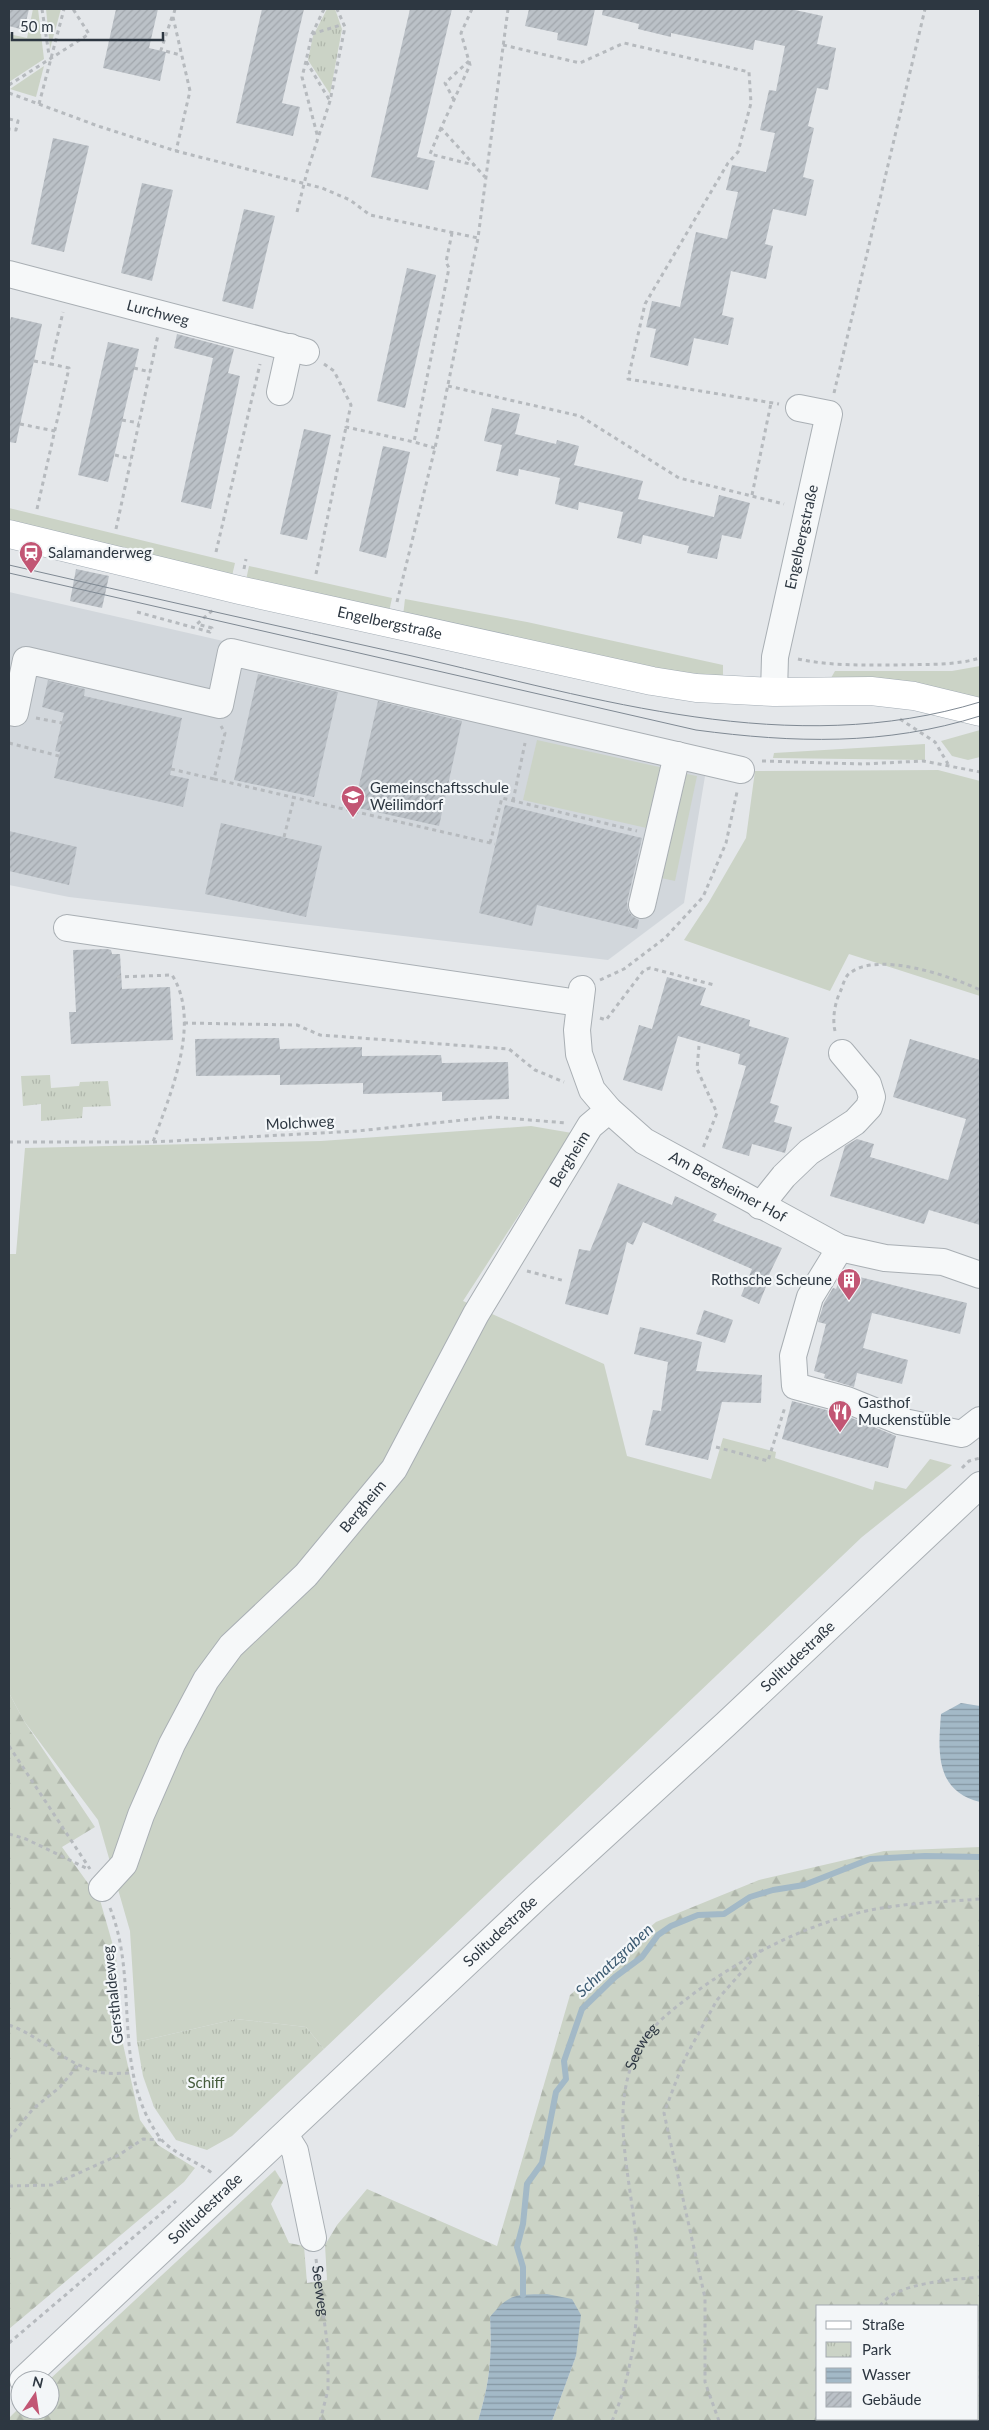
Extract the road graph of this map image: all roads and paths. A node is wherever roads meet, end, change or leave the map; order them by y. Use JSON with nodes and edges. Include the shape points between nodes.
{"nodes":[{"id":1,"x":42,"y":9,"type":"edge"},
{"id":2,"x":64,"y":9,"type":"edge"},
{"id":3,"x":73,"y":9,"type":"edge"},
{"id":4,"x":175,"y":9,"type":"edge"},
{"id":5,"x":324,"y":9,"type":"edge"},
{"id":6,"x":337,"y":9,"type":"edge"},
{"id":7,"x":472,"y":9,"type":"edge"},
{"id":8,"x":508,"y":9,"type":"edge"},
{"id":9,"x":925,"y":9,"type":"edge"},
{"id":10,"x":173,"y":16,"type":"junction"},
{"id":11,"x":344,"y":24,"type":"junction"},
{"id":12,"x":312,"y":34,"type":"junction"},
{"id":13,"x":503,"y":45,"type":"junction"},
{"id":14,"x":181,"y":55,"type":"junction"},
{"id":15,"x":50,"y":58,"type":"junction"},
{"id":16,"x":306,"y":61,"type":"junction"},
{"id":17,"x":469,"y":61,"type":"junction"},
{"id":18,"x":9,"y":85,"type":"edge"},
{"id":19,"x":9,"y":93,"type":"edge"},
{"id":20,"x":454,"y":100,"type":"junction"},
{"id":21,"x":330,"y":102,"type":"junction"},
{"id":22,"x":39,"y":104,"type":"junction"},
{"id":23,"x":9,"y":119,"type":"edge"},
{"id":24,"x":441,"y":128,"type":"junction"},
{"id":25,"x":9,"y":129,"type":"edge"},
{"id":26,"x":318,"y":138,"type":"junction"},
{"id":27,"x":176,"y":152,"type":"junction"},
{"id":28,"x":474,"y":165,"type":"junction"},
{"id":29,"x":485,"y":178,"type":"junction"},
{"id":30,"x":304,"y":182,"type":"junction"},
{"id":31,"x":298,"y":212,"type":"dead end"},
{"id":32,"x":452,"y":233,"type":"junction"},
{"id":33,"x":478,"y":238,"type":"junction"},
{"id":34,"x":9,"y":274,"type":"edge"},
{"id":35,"x":59,"y":327,"type":"dead end"},
{"id":36,"x":265,"y":341,"type":"junction"},
{"id":37,"x":298,"y":350,"type":"junction"},
{"id":38,"x":154,"y":352,"type":"dead end"},
{"id":39,"x":34,"y":361,"type":"dead end"},
{"id":40,"x":51,"y":364,"type":"junction"},
{"id":41,"x":134,"y":368,"type":"dead end"},
{"id":42,"x":150,"y":372,"type":"junction"},
{"id":43,"x":448,"y":386,"type":"junction"},
{"id":44,"x":280,"y":392,"type":"dead end"},
{"id":45,"x":771,"y":403,"type":"junction"},
{"id":46,"x":799,"y":408,"type":"joint"},
{"id":47,"x":829,"y":414,"type":"junction"},
{"id":48,"x":122,"y":420,"type":"dead end"},
{"id":49,"x":139,"y":423,"type":"junction"},
{"id":50,"x":20,"y":424,"type":"dead end"},
{"id":51,"x":346,"y":427,"type":"junction"},
{"id":52,"x":55,"y":431,"type":"junction"},
{"id":53,"x":414,"y":442,"type":"junction"},
{"id":54,"x":435,"y":448,"type":"junction"},
{"id":55,"x":115,"y":455,"type":"dead end"},
{"id":56,"x":131,"y":458,"type":"junction"},
{"id":57,"x":752,"y":495,"type":"junction"},
{"id":58,"x":37,"y":510,"type":"dead end"},
{"id":59,"x":783,"y":512,"type":"dead end"},
{"id":60,"x":116,"y":529,"type":"dead end"},
{"id":61,"x":9,"y":534,"type":"edge"},
{"id":62,"x":216,"y":552,"type":"dead end"},
{"id":63,"x":316,"y":574,"type":"dead end"},
{"id":64,"x":209,"y":604,"type":"dead end"},
{"id":65,"x":138,"y":612,"type":"dead end"},
{"id":66,"x":392,"y":624,"type":"junction"},
{"id":67,"x":775,"y":657,"type":"junction"},
{"id":68,"x":980,"y":658,"type":"edge"},
{"id":69,"x":774,"y":692,"type":"junction"},
{"id":70,"x":220,"y":705,"type":"junction"},
{"id":71,"x":980,"y":712,"type":"edge"},
{"id":72,"x":530,"y":721,"type":"junction"},
{"id":73,"x":10,"y":724,"type":"edge"},
{"id":74,"x":9,"y":743,"type":"edge"},
{"id":75,"x":677,"y":755,"type":"junction"},
{"id":76,"x":60,"y":756,"type":"dead end"},
{"id":77,"x":742,"y":765,"type":"junction"},
{"id":78,"x":171,"y":769,"type":"dead end"},
{"id":79,"x":980,"y":772,"type":"edge"},
{"id":80,"x":214,"y":779,"type":"junction"},
{"id":81,"x":294,"y":798,"type":"junction"},
{"id":82,"x":513,"y":801,"type":"junction"},
{"id":83,"x":658,"y":836,"type":"junction"},
{"id":84,"x":284,"y":837,"type":"dead end"},
{"id":85,"x":490,"y":843,"type":"junction"},
{"id":86,"x":495,"y":844,"type":"dead end"},
{"id":87,"x":642,"y":905,"type":"dead end"},
{"id":88,"x":67,"y":928,"type":"dead end"},
{"id":89,"x":116,"y":977,"type":"dead end"},
{"id":90,"x":714,"y":985,"type":"dead end"},
{"id":91,"x":980,"y":990,"type":"edge"},
{"id":92,"x":580,"y":1001,"type":"junction"},
{"id":93,"x":184,"y":1022,"type":"junction"},
{"id":94,"x":699,"y":1046,"type":"dead end"},
{"id":95,"x":842,"y":1053,"type":"joint"},
{"id":96,"x":592,"y":1090,"type":"junction"},
{"id":97,"x":600,"y":1118,"type":"junction"},
{"id":98,"x":9,"y":1142,"type":"edge"},
{"id":99,"x":153,"y":1142,"type":"junction"},
{"id":100,"x":695,"y":1170,"type":"junction"},
{"id":101,"x":760,"y":1206,"type":"junction"},
{"id":102,"x":840,"y":1248,"type":"junction"},
{"id":103,"x":506,"y":1266,"type":"junction"},
{"id":104,"x":979,"y":1267,"type":"edge"},
{"id":105,"x":565,"y":1281,"type":"dead end"},
{"id":106,"x":794,"y":1377,"type":"junction"},
{"id":107,"x":980,"y":1420,"type":"edge"},
{"id":108,"x":716,"y":1447,"type":"dead end"},
{"id":109,"x":980,"y":1458,"type":"edge"},
{"id":110,"x":969,"y":1461,"type":"dead end"},
{"id":111,"x":980,"y":1485,"type":"edge"},
{"id":112,"x":9,"y":1746,"type":"edge"},
{"id":113,"x":9,"y":1834,"type":"edge"},
{"id":114,"x":96,"y":1879,"type":"junction"},
{"id":115,"x":980,"y":1899,"type":"edge"},
{"id":116,"x":764,"y":1948,"type":"junction"},
{"id":117,"x":9,"y":2025,"type":"edge"},
{"id":118,"x":78,"y":2064,"type":"junction"},
{"id":119,"x":133,"y":2073,"type":"junction"},
{"id":120,"x":285,"y":2135,"type":"junction"},
{"id":121,"x":9,"y":2138,"type":"edge"},
{"id":122,"x":162,"y":2140,"type":"junction"},
{"id":123,"x":211,"y":2173,"type":"junction"},
{"id":124,"x":216,"y":2176,"type":"dead end"},
{"id":125,"x":203,"y":2179,"type":"dead end"},
{"id":126,"x":9,"y":2186,"type":"edge"},
{"id":127,"x":182,"y":2197,"type":"dead end"},
{"id":128,"x":313,"y":2238,"type":"joint"},
{"id":129,"x":980,"y":2277,"type":"edge"},
{"id":130,"x":881,"y":2305,"type":"edge"},
{"id":131,"x":9,"y":2343,"type":"edge"},
{"id":132,"x":34,"y":2370,"type":"edge"},
{"id":133,"x":320,"y":2421,"type":"edge"},
{"id":134,"x":612,"y":2421,"type":"edge"},
{"id":135,"x":719,"y":2421,"type":"edge"}],
"edges":[{"from":1,"to":15,"type":"path"},
{"from":2,"to":15,"type":"path"},
{"from":3,"to":15,"type":"path","via":[[89,34]]},
{"from":4,"to":10,"type":"path"},
{"from":5,"to":12,"type":"path"},
{"from":6,"to":11,"type":"path"},
{"from":7,"to":17,"type":"path","via":[[462,33]]},
{"from":8,"to":13,"type":"path"},
{"from":9,"to":47,"type":"path"},
{"from":10,"to":14,"type":"path"},
{"from":10,"to":14,"type":"path","via":[[161,50]]},
{"from":11,"to":12,"type":"path"},
{"from":11,"to":21,"type":"path"},
{"from":12,"to":16,"type":"path"},
{"from":13,"to":29,"type":"path"},
{"from":13,"to":45,"type":"path","via":[[580,63],[624,43],[749,72],[751,103],[738,152],[728,163],[645,304],[628,379]]},
{"from":14,"to":27,"type":"path","via":[[190,91]]},
{"from":15,"to":18,"type":"path"},
{"from":15,"to":22,"type":"path"},
{"from":16,"to":21,"type":"path"},
{"from":16,"to":26,"type":"path","via":[[302,77]]},
{"from":17,"to":20,"type":"path"},
{"from":17,"to":20,"type":"path","via":[[445,83]]},
{"from":19,"to":22,"type":"path"},
{"from":20,"to":24,"type":"path"},
{"from":21,"to":26,"type":"path"},
{"from":22,"to":27,"type":"path"},
{"from":23,"to":25,"type":"path","via":[[18,121],[16,130]]},
{"from":24,"to":28,"type":"path"},
{"from":24,"to":28,"type":"path","via":[[430,154]]},
{"from":26,"to":30,"type":"path"},
{"from":27,"to":30,"type":"path"},
{"from":28,"to":29,"type":"path"},
{"from":29,"to":33,"type":"path"},
{"from":30,"to":31,"type":"path"},
{"from":30,"to":32,"type":"path","via":[[350,200],[370,215]]},
{"from":32,"to":33,"type":"path"},
{"from":32,"to":53,"type":"path","via":[[446,262],[449,268]]},
{"from":33,"to":43,"type":"path"},
{"from":34,"to":36,"type":"street","name":"Lurchweg"},
{"from":35,"to":40,"type":"path"},
{"from":36,"to":37,"type":"street","name":"Lurchweg"},
{"from":36,"to":62,"type":"path"},
{"from":37,"to":44,"type":"street"},
{"from":37,"to":51,"type":"path","via":[[334,371],[351,405]]},
{"from":38,"to":42,"type":"path"},
{"from":39,"to":40,"type":"path"},
{"from":40,"to":52,"type":"path","via":[[69,368]]},
{"from":41,"to":42,"type":"path"},
{"from":42,"to":49,"type":"path"},
{"from":43,"to":54,"type":"path"},
{"from":43,"to":57,"type":"path","via":[[580,416],[679,478]]},
{"from":45,"to":46,"type":"path"},
{"from":45,"to":57,"type":"path"},
{"from":46,"to":47,"type":"street"},
{"from":47,"to":67,"type":"street","name":"Engelbergstraße"},
{"from":48,"to":49,"type":"path"},
{"from":49,"to":56,"type":"path"},
{"from":50,"to":52,"type":"path"},
{"from":51,"to":53,"type":"path"},
{"from":51,"to":63,"type":"path"},
{"from":52,"to":58,"type":"path"},
{"from":53,"to":54,"type":"path"},
{"from":54,"to":66,"type":"path"},
{"from":55,"to":56,"type":"path"},
{"from":56,"to":60,"type":"path"},
{"from":57,"to":59,"type":"path","via":[[784,503]]},
{"from":61,"to":66,"type":"main road","name":"Engelbergstraße"},
{"from":64,"to":65,"type":"path","via":[[217,606],[197,624],[212,628],[210,632]]},
{"from":66,"to":69,"type":"main road","name":"Engelbergstraße","via":[[652,681],[696,688]]},
{"from":67,"to":68,"type":"path","via":[[823,665],[950,664]]},
{"from":67,"to":69,"type":"street","name":"Engelbergstraße"},
{"from":69,"to":71,"type":"main road","name":"Engelbergstraße","via":[[871,690],[914,696]]},
{"from":70,"to":72,"type":"street","via":[[231,652]]},
{"from":70,"to":73,"type":"street","via":[[26,660]]},
{"from":70,"to":80,"type":"path","via":[[216,720],[225,733]]},
{"from":72,"to":75,"type":"street"},
{"from":72,"to":82,"type":"path"},
{"from":73,"to":74,"type":"path"},
{"from":74,"to":76,"type":"path"},
{"from":75,"to":77,"type":"street"},
{"from":75,"to":83,"type":"street"},
{"from":77,"to":79,"type":"path","via":[[923,761]]},
{"from":77,"to":92,"type":"path","via":[[726,843],[702,897],[665,938]]},
{"from":78,"to":80,"type":"path"},
{"from":80,"to":81,"type":"path"},
{"from":81,"to":84,"type":"path"},
{"from":81,"to":85,"type":"path"},
{"from":82,"to":83,"type":"path"},
{"from":82,"to":85,"type":"path","via":[[502,798]]},
{"from":83,"to":87,"type":"street"},
{"from":85,"to":86,"type":"path"},
{"from":88,"to":92,"type":"street"},
{"from":89,"to":93,"type":"path","via":[[172,975],[178,985]]},
{"from":90,"to":92,"type":"path","via":[[650,968],[644,970],[606,1020]]},
{"from":91,"to":95,"type":"path","via":[[928,971],[890,965],[863,966],[848,974],[835,1002],[834,1029]]},
{"from":92,"to":96,"type":"street","name":"Am Bergheimer Hof","via":[[576,1030],[579,1054]]},
{"from":93,"to":96,"type":"path","via":[[297,1025],[320,1035],[509,1049],[536,1070]]},
{"from":93,"to":99,"type":"path","via":[[177,1076]]},
{"from":94,"to":100,"type":"path","via":[[697,1068],[716,1113]]},
{"from":95,"to":101,"type":"street","via":[[868,1084],[872,1097],[869,1107],[855,1122],[809,1152]]},
{"from":96,"to":97,"type":"street","name":"Am Bergheimer Hof"},
{"from":97,"to":99,"type":"path","name":"Molchweg","via":[[493,1118],[357,1131]]},
{"from":97,"to":100,"type":"street","name":"Am Bergheimer Hof"},
{"from":97,"to":103,"type":"street","name":"Bergheim"},
{"from":98,"to":99,"type":"path","name":"Molchweg"},
{"from":100,"to":101,"type":"street","name":"Am Bergheimer Hof"},
{"from":101,"to":102,"type":"street","name":"Am Bergheimer Hof"},
{"from":102,"to":104,"type":"street","name":"Am Bergheimer Hof","via":[[885,1258]]},
{"from":102,"to":106,"type":"street","via":[[810,1297],[793,1356]]},
{"from":103,"to":105,"type":"path"},
{"from":103,"to":114,"type":"street","name":"Bergheim","via":[[476,1314],[394,1469],[306,1575],[231,1646],[206,1680],[172,1744],[124,1864]]},
{"from":106,"to":107,"type":"street","via":[[795,1386],[847,1400],[899,1422],[962,1434]]},
{"from":106,"to":108,"type":"path","via":[[768,1461]]},
{"from":109,"to":110,"type":"path"},
{"from":111,"to":120,"type":"street","name":"Solitudestraße"},
{"from":112,"to":114,"type":"path","name":"Gersthaldeweg"},
{"from":113,"to":114,"type":"path","via":[[26,1839]]},
{"from":114,"to":119,"type":"path","name":"Gersthaldeweg","via":[[116,1922],[126,1977]]},
{"from":115,"to":116,"type":"path","name":"Seeweg","via":[[868,1911],[820,1923]]},
{"from":116,"to":134,"type":"path","name":"Seeweg","via":[[712,1980],[656,2025],[640,2046],[630,2067],[624,2094],[623,2125],[638,2268],[632,2347]]},
{"from":116,"to":135,"type":"path","via":[[717,2000],[685,2058],[664,2113],[705,2298],[705,2382]]},
{"from":117,"to":118,"type":"path"},
{"from":118,"to":119,"type":"path","via":[[104,2073]]},
{"from":118,"to":121,"type":"path","via":[[60,2087],[33,2109]]},
{"from":119,"to":122,"type":"path","name":"Gersthaldeweg","via":[[144,2108]]},
{"from":120,"to":128,"type":"street","via":[[295,2151]]},
{"from":120,"to":132,"type":"street","name":"Solitudestraße"},
{"from":122,"to":123,"type":"path","name":"Gersthaldeweg"},
{"from":122,"to":126,"type":"path","via":[[143,2139],[119,2155],[52,2185]]},
{"from":123,"to":124,"type":"path","name":"Gersthaldeweg"},
{"from":123,"to":125,"type":"path"},
{"from":127,"to":131,"type":"path"},
{"from":128,"to":133,"type":"path","name":"Seeweg","via":[[328,2349],[328,2390]]},
{"from":129,"to":130,"type":"path","via":[[928,2283],[886,2297]]}]}
